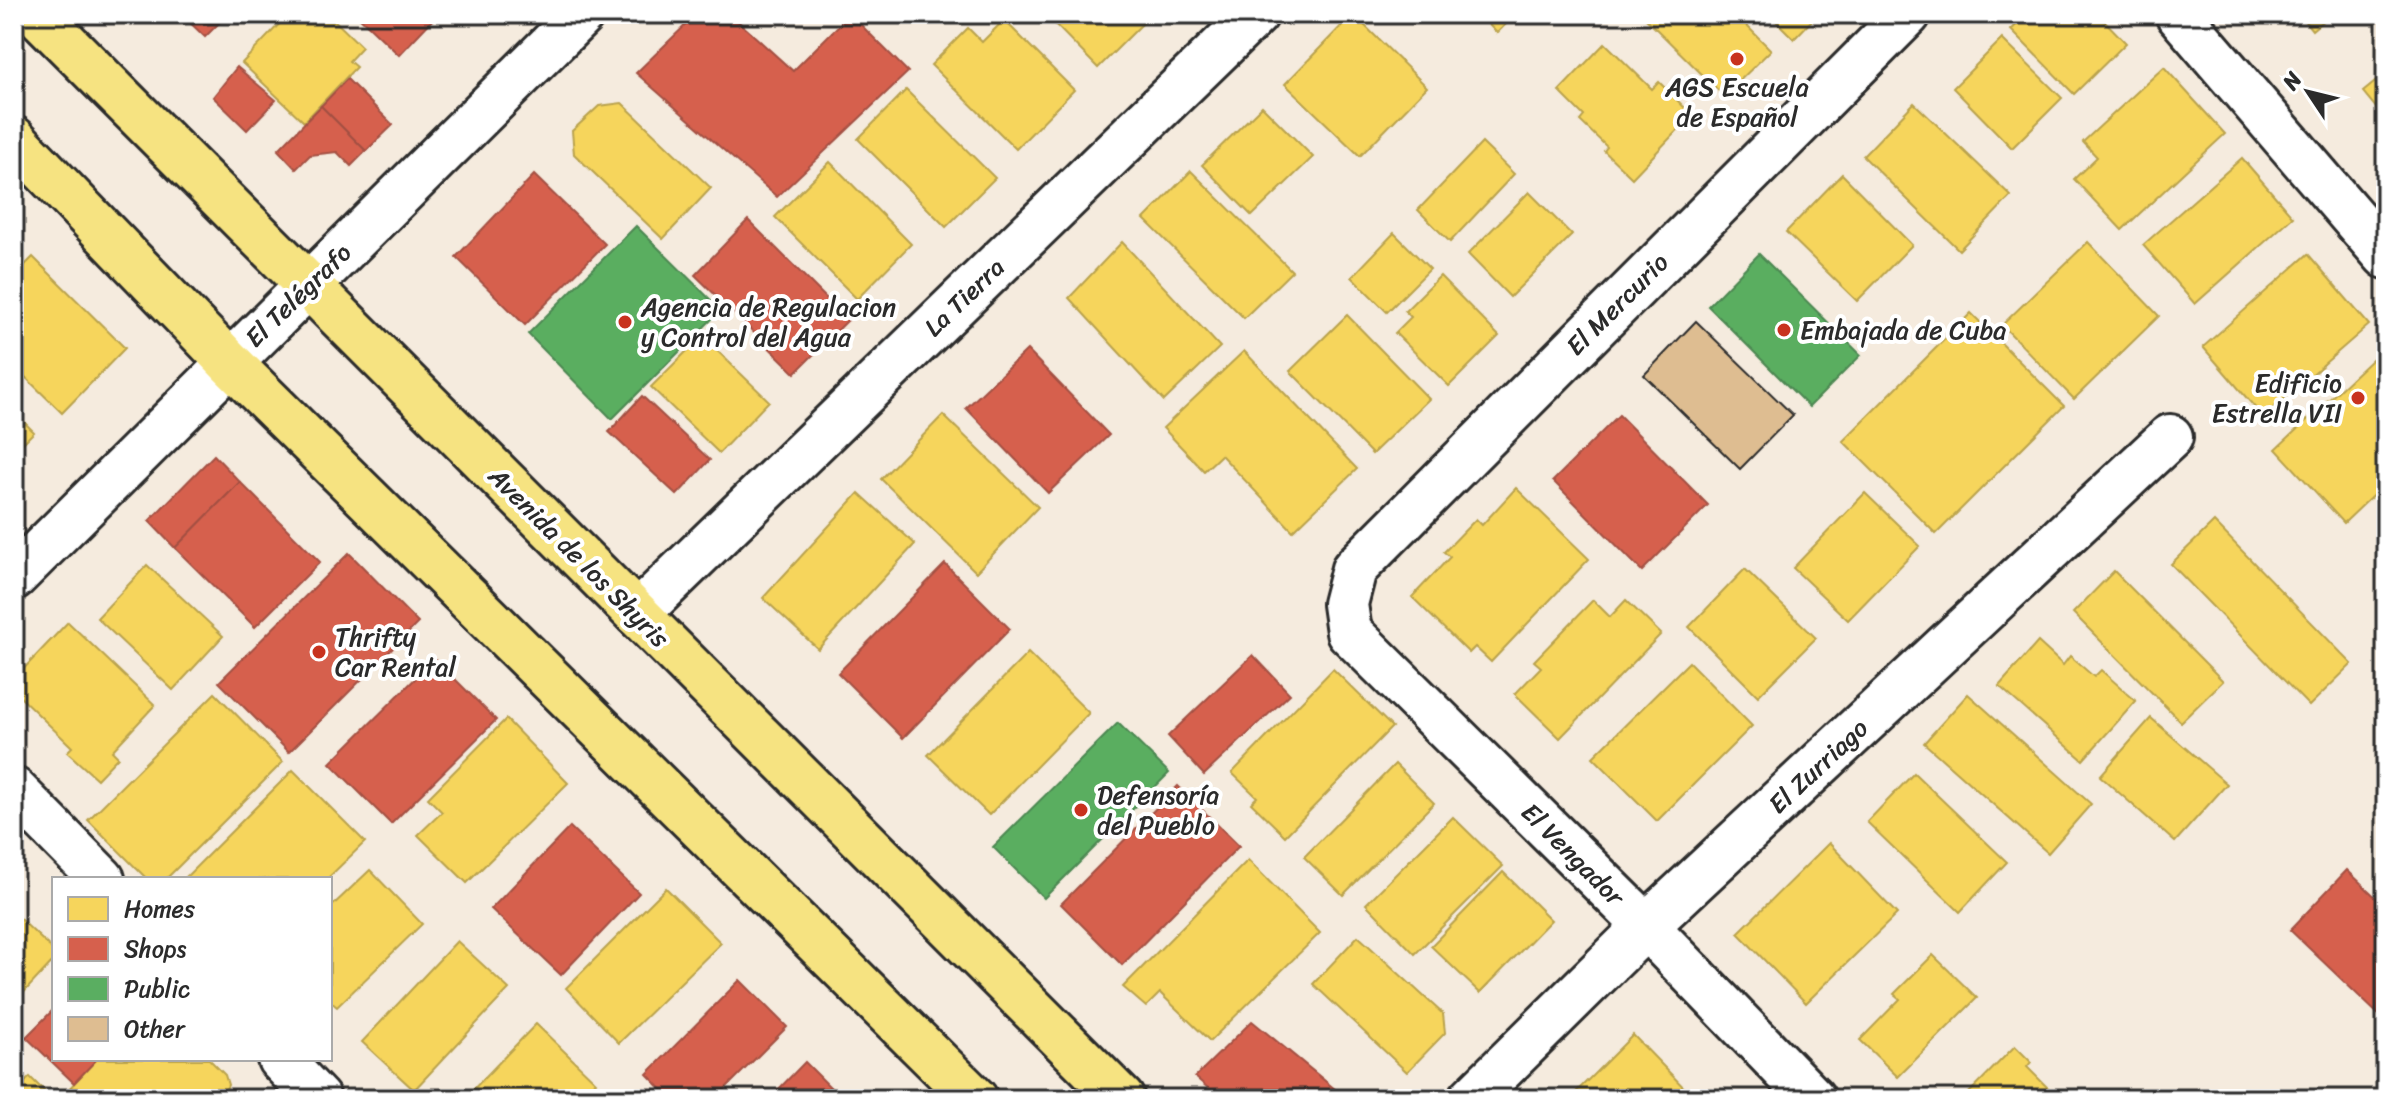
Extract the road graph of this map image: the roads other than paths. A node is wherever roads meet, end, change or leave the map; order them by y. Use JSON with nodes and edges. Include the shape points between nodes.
{"nodes":[{"id":1,"x":37,"y":14,"type":"edge"},
{"id":2,"x":582,"y":14,"type":"edge"},
{"id":3,"x":1256,"y":14,"type":"edge"},
{"id":4,"x":1908,"y":14,"type":"edge"},
{"id":5,"x":2178,"y":14,"type":"edge"},
{"id":6,"x":14,"y":139,"type":"edge"},
{"id":7,"x":2386,"y":256,"type":"edge"},
{"id":8,"x":309,"y":286,"type":"junction"},
{"id":9,"x":229,"y":362,"type":"junction"},
{"id":10,"x":2170,"y":437,"type":"dead end"},
{"id":11,"x":14,"y":577,"type":"edge"},
{"id":12,"x":1345,"y":604,"type":"joint"},
{"id":13,"x":637,"y":614,"type":"junction"},
{"id":14,"x":14,"y":790,"type":"edge"},
{"id":15,"x":100,"y":877,"type":"edge"},
{"id":16,"x":1645,"y":927,"type":"junction"},
{"id":17,"x":975,"y":1099,"type":"edge"},
{"id":18,"x":1122,"y":1099,"type":"edge"},
{"id":19,"x":1471,"y":1099,"type":"edge"},
{"id":20,"x":1813,"y":1099,"type":"edge"}],
"edges":[{"from":1,"to":8,"type":"main road","name":"Avenida de los Shyris"},
{"from":2,"to":8,"type":"street","name":"El Telégrafo"},
{"from":3,"to":13,"type":"street","name":"La Tierra"},
{"from":4,"to":12,"type":"street","name":"El Mercurio","via":[[1354,569]]},
{"from":5,"to":7,"type":"street"},
{"from":6,"to":9,"type":"main road"},
{"from":8,"to":9,"type":"street","name":"El Telégrafo"},
{"from":8,"to":13,"type":"main road","name":"Avenida de los Shyris"},
{"from":9,"to":11,"type":"street","name":"El Telégrafo"},
{"from":9,"to":17,"type":"main road"},
{"from":10,"to":16,"type":"street","name":"El Zurriago"},
{"from":12,"to":16,"type":"street","name":"El Vengador","via":[[1349,632]]},
{"from":13,"to":18,"type":"main road","name":"Avenida de los Shyris"},
{"from":14,"to":15,"type":"street"},
{"from":16,"to":19,"type":"street","name":"El Zurriago"},
{"from":16,"to":20,"type":"street","name":"El Vengador"}]}
